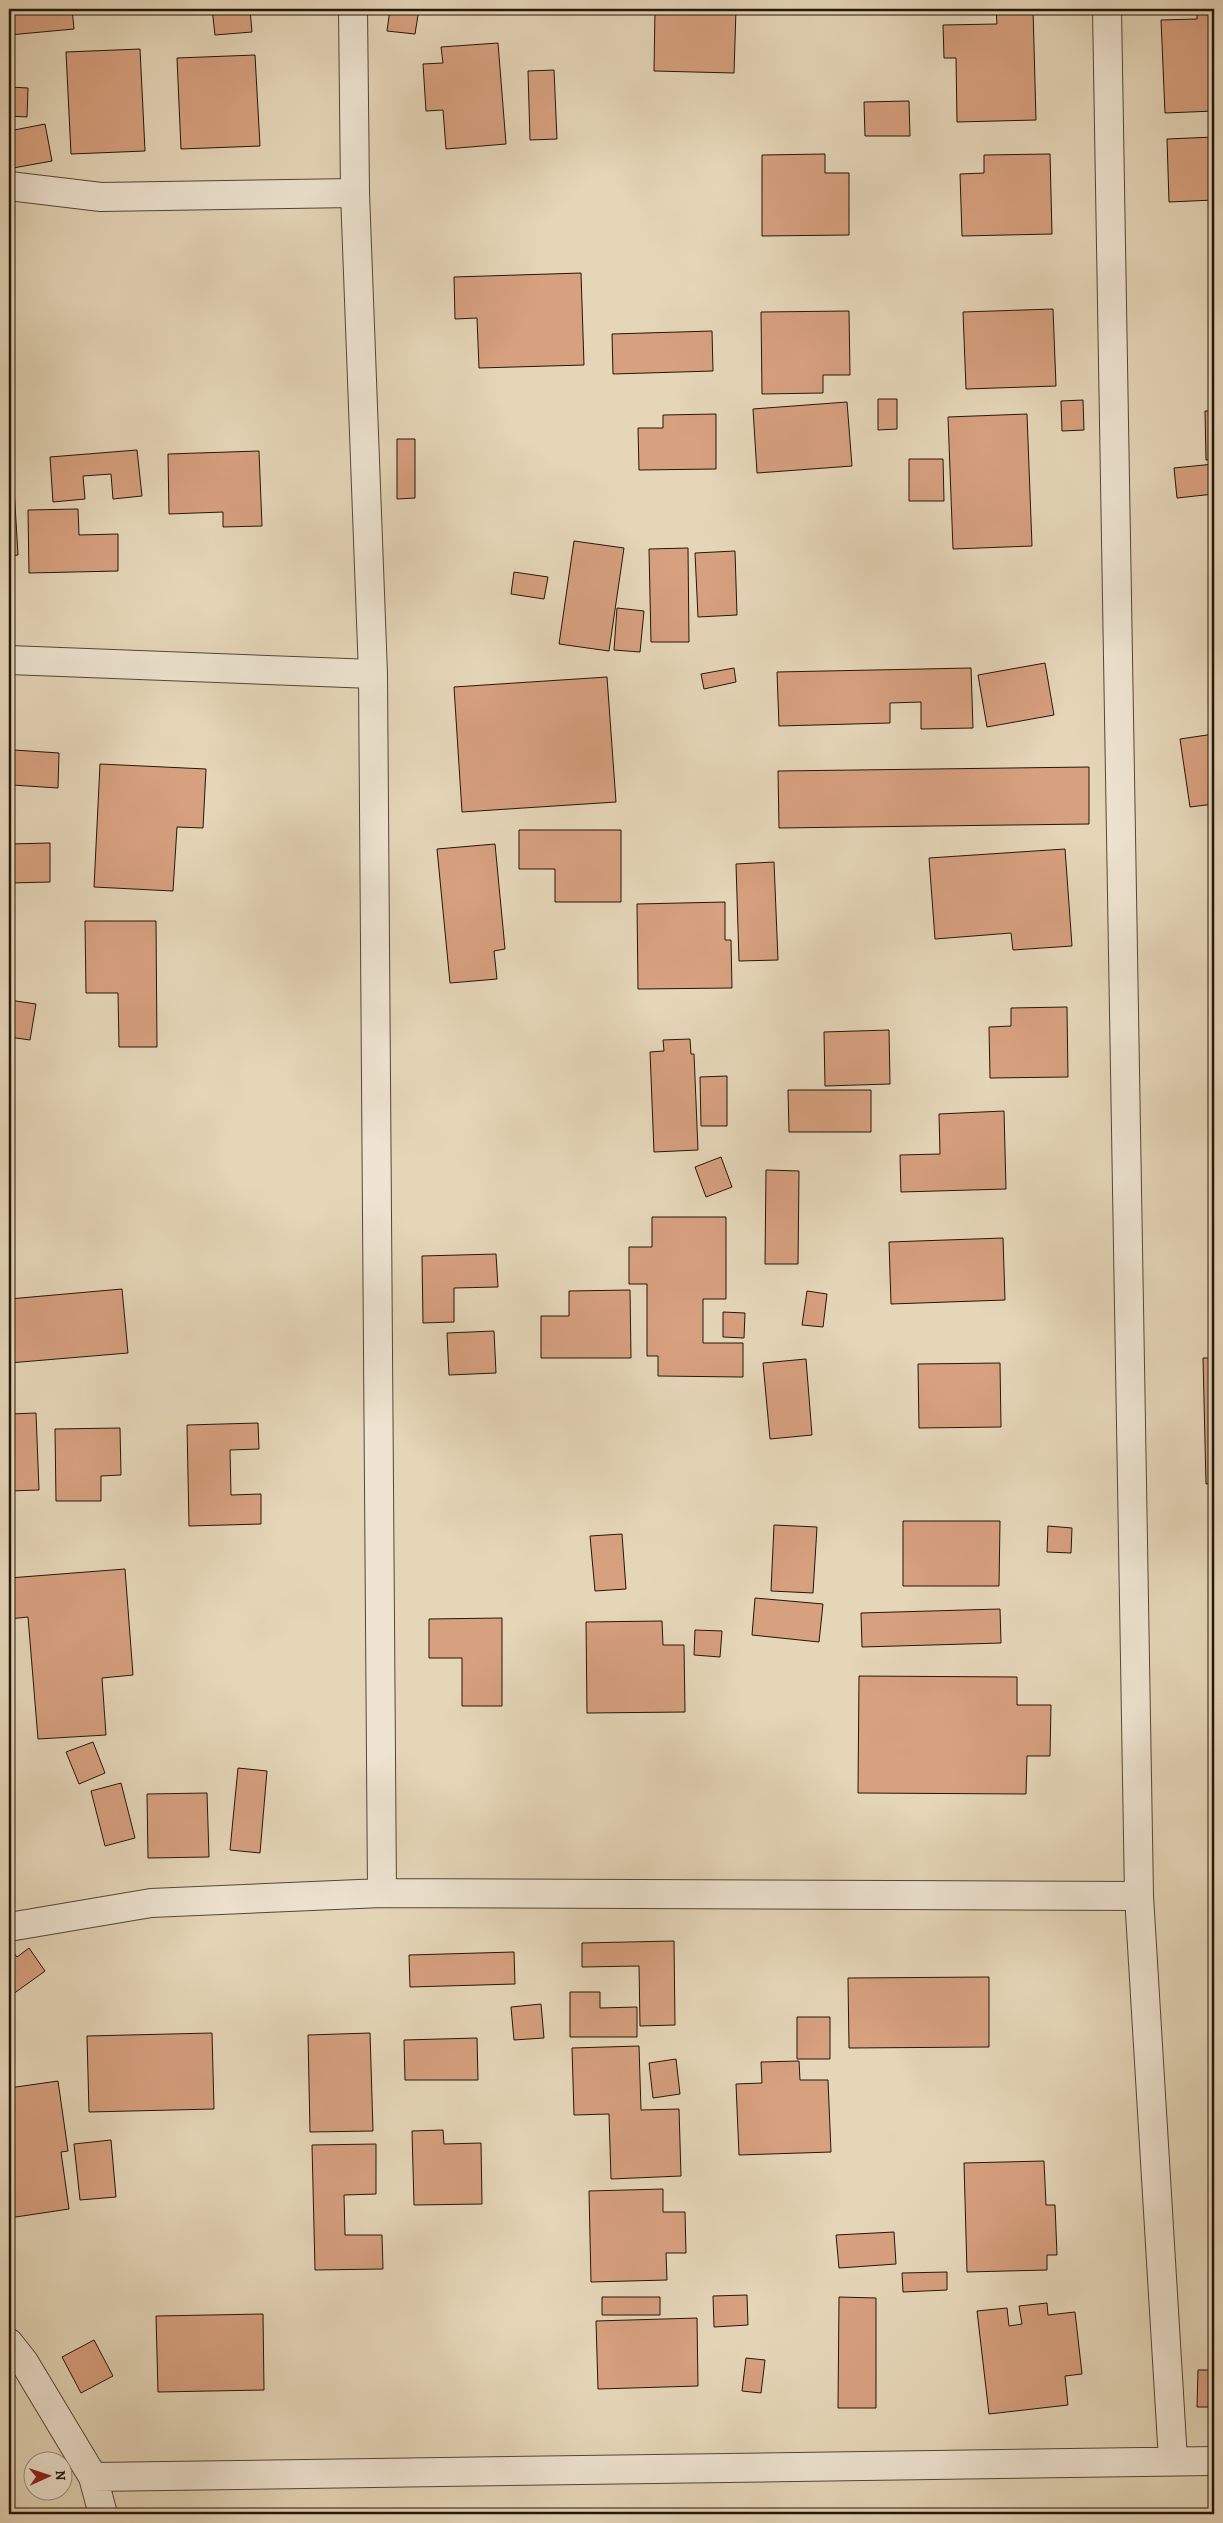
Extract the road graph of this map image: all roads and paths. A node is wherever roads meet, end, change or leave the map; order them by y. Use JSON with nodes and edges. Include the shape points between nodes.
{"nodes":[{"id":1,"x":353,"y":9,"type":"edge"},
{"id":2,"x":1107,"y":9,"type":"edge"},
{"id":3,"x":9,"y":186,"type":"edge"},
{"id":4,"x":355,"y":194,"type":"junction"},
{"id":5,"x":9,"y":660,"type":"edge"},
{"id":6,"x":373,"y":674,"type":"junction"},
{"id":7,"x":382,"y":1893,"type":"junction"},
{"id":8,"x":1139,"y":1896,"type":"junction"},
{"id":9,"x":9,"y":1927,"type":"edge"},
{"id":10,"x":14,"y":2359,"type":"edge"},
{"id":11,"x":1173,"y":2460,"type":"junction"},
{"id":12,"x":1214,"y":2461,"type":"edge"},
{"id":13,"x":93,"y":2477,"type":"junction"},
{"id":14,"x":103,"y":2514,"type":"edge"}],
"edges":[{"from":1,"to":4,"type":"street"},
{"from":2,"to":8,"type":"street"},
{"from":3,"to":4,"type":"street","via":[[101,197]]},
{"from":4,"to":6,"type":"street"},
{"from":5,"to":6,"type":"street"},
{"from":6,"to":7,"type":"street"},
{"from":7,"to":8,"type":"street"},
{"from":7,"to":9,"type":"street","via":[[151,1903]]},
{"from":8,"to":11,"type":"street"},
{"from":10,"to":13,"type":"street"},
{"from":11,"to":12,"type":"street"},
{"from":11,"to":13,"type":"street"},
{"from":13,"to":14,"type":"street"}]}
